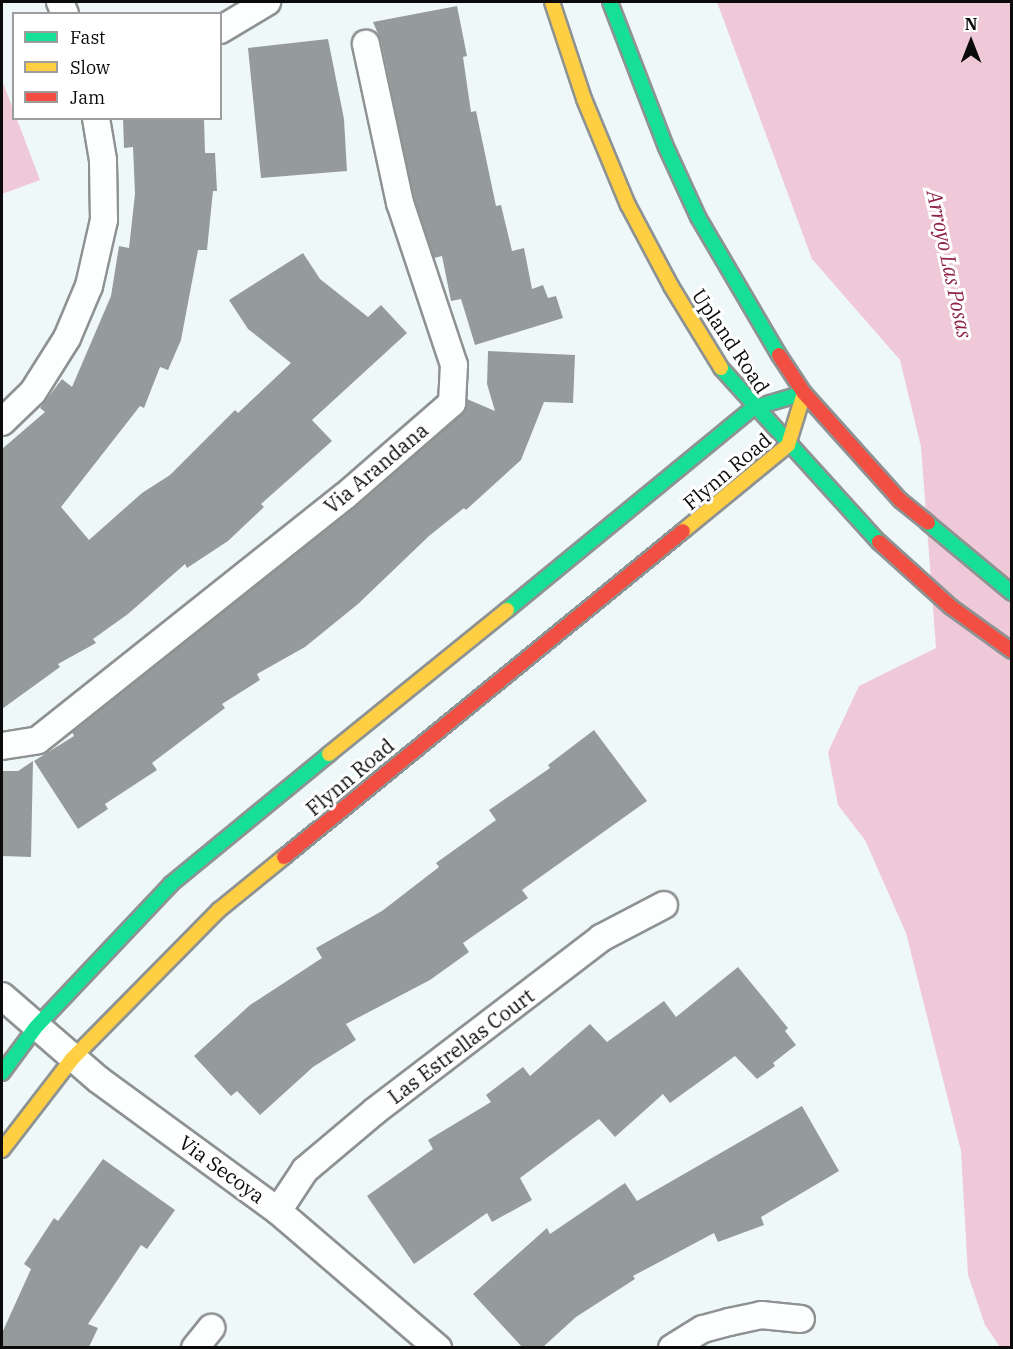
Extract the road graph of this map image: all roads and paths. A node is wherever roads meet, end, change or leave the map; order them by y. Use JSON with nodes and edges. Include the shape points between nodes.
{"nodes":[{"id":1,"x":267,"y":2,"type":"edge"},
{"id":2,"x":552,"y":2,"type":"edge"},
{"id":3,"x":610,"y":2,"type":"edge"},
{"id":4,"x":222,"y":29,"type":"edge"},
{"id":5,"x":366,"y":44,"type":"dead end"},
{"id":6,"x":96,"y":120,"type":"edge"},
{"id":7,"x":804,"y":393,"type":"junction"},
{"id":8,"x":753,"y":408,"type":"junction"},
{"id":9,"x":2,"y":422,"type":"edge"},
{"id":10,"x":788,"y":445,"type":"junction"},
{"id":11,"x":1011,"y":593,"type":"edge"},
{"id":12,"x":1011,"y":651,"type":"edge"},
{"id":13,"x":2,"y":746,"type":"edge"},
{"id":14,"x":664,"y":905,"type":"dead end"},
{"id":15,"x":2,"y":996,"type":"edge"},
{"id":16,"x":36,"y":1027,"type":"junction"},
{"id":17,"x":72,"y":1059,"type":"junction"},
{"id":18,"x":2,"y":1073,"type":"edge"},
{"id":19,"x":2,"y":1150,"type":"edge"},
{"id":20,"x":278,"y":1211,"type":"junction"},
{"id":21,"x":801,"y":1319,"type":"dead end"},
{"id":22,"x":211,"y":1328,"type":"dead end"},
{"id":23,"x":195,"y":1347,"type":"edge"},
{"id":24,"x":438,"y":1347,"type":"edge"},
{"id":25,"x":672,"y":1347,"type":"edge"}],
"edges":[{"from":1,"to":4,"type":"street"},
{"from":2,"to":8,"type":"main road","name":"Upland Road","via":[[584,99],[628,205],[704,343]]},
{"from":3,"to":7,"type":"main road","name":"Upland Road","via":[[666,147],[698,217],[740,294]]},
{"from":5,"to":13,"type":"street","name":"Via Arandana","via":[[400,202],[454,365],[452,403],[300,532],[38,740]]},
{"from":6,"to":9,"type":"street","via":[[103,160],[104,220],[89,286],[68,338],[33,392]]},
{"from":7,"to":8,"type":"main road","name":"Flynn Road"},
{"from":7,"to":10,"type":"main road","name":"Flynn Road"},
{"from":7,"to":11,"type":"main road","name":"Upland Road","via":[[900,500]]},
{"from":8,"to":10,"type":"main road","name":"Upland Road"},
{"from":8,"to":16,"type":"main road","name":"Flynn Road","via":[[171,884]]},
{"from":10,"to":12,"type":"main road","name":"Upland Road","via":[[898,561]]},
{"from":10,"to":17,"type":"main road","name":"Flynn Road","via":[[219,910]]},
{"from":14,"to":20,"type":"street","name":"Las Estrellas Court","via":[[602,938],[375,1112],[305,1170]]},
{"from":15,"to":16,"type":"street","name":"Via Secoya"},
{"from":16,"to":17,"type":"street","name":"Via Secoya"},
{"from":16,"to":18,"type":"main road","name":"Flynn Road"},
{"from":17,"to":19,"type":"main road","name":"Flynn Road"},
{"from":17,"to":20,"type":"street","name":"Via Secoya"},
{"from":20,"to":24,"type":"street","name":"Via Secoya"},
{"from":21,"to":25,"type":"street","via":[[761,1316],[729,1322],[702,1329]]},
{"from":22,"to":23,"type":"street"}]}
